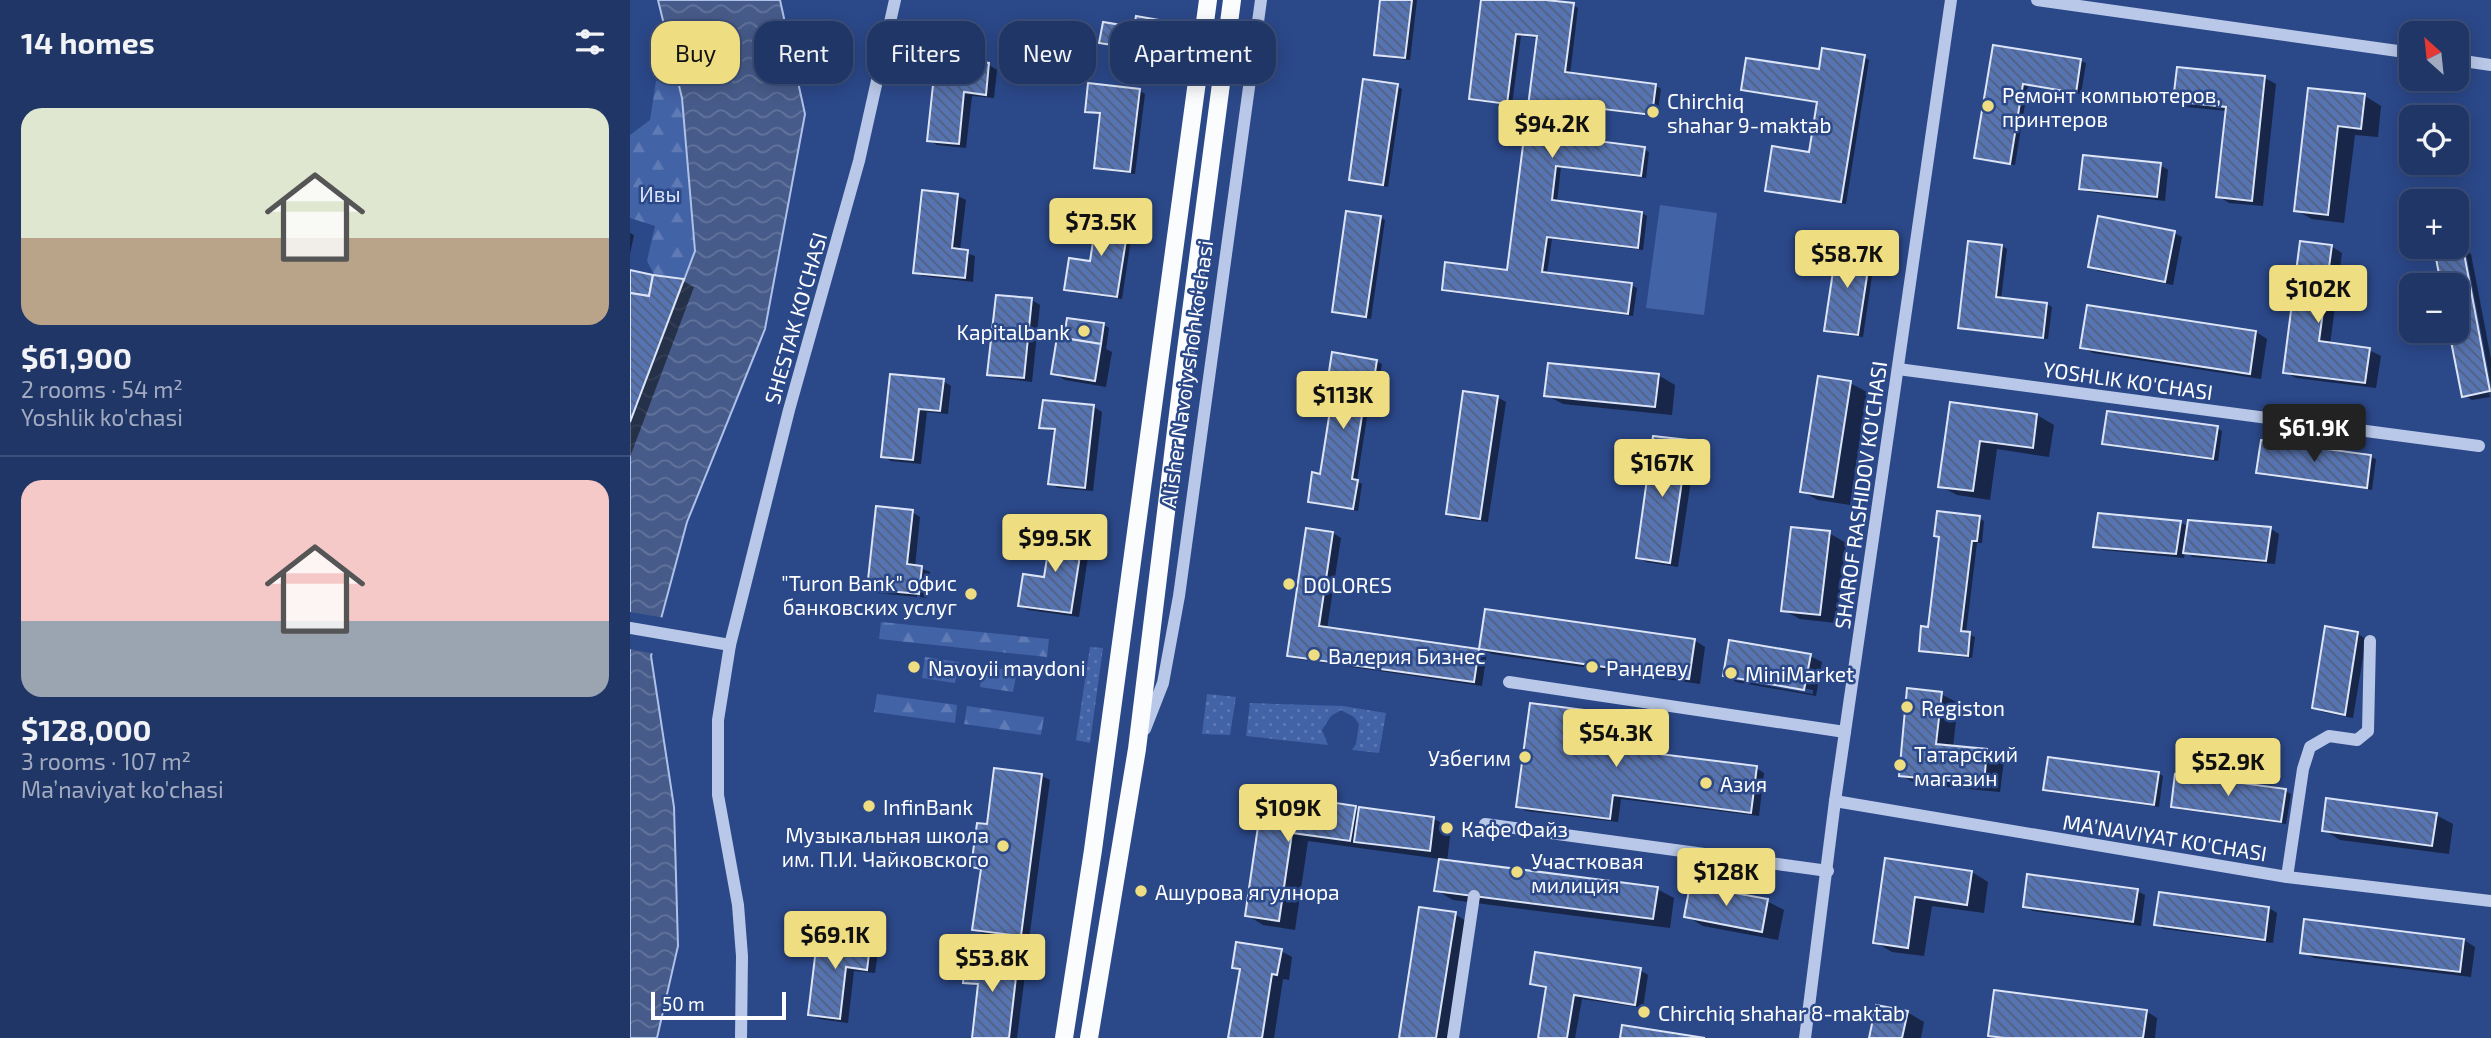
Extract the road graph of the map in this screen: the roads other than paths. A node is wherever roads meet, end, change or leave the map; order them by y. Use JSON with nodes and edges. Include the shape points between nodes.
{"nodes":[{"id":1,"x":895,"y":0,"type":"edge"},
{"id":2,"x":1208,"y":0,"type":"edge"},
{"id":3,"x":1232,"y":0,"type":"edge"},
{"id":4,"x":1261,"y":0,"type":"edge"},
{"id":5,"x":1951,"y":0,"type":"edge"},
{"id":6,"x":2037,"y":0,"type":"edge"},
{"id":7,"x":2104,"y":5,"type":"edge"},
{"id":8,"x":2399,"y":51,"type":"edge"},
{"id":9,"x":2469,"y":62,"type":"edge"},
{"id":10,"x":2491,"y":65,"type":"edge"},
{"id":11,"x":1898,"y":369,"type":"junction"},
{"id":12,"x":2479,"y":446,"type":"dead end"},
{"id":13,"x":630,"y":628,"type":"edge"},
{"id":14,"x":2370,"y":641,"type":"dead end"},
{"id":15,"x":730,"y":645,"type":"junction"},
{"id":16,"x":1508,"y":682,"type":"dead end"},
{"id":17,"x":1845,"y":732,"type":"junction"},
{"id":18,"x":1137,"y":749,"type":"junction"},
{"id":19,"x":1835,"y":802,"type":"junction"},
{"id":20,"x":1485,"y":824,"type":"dead end"},
{"id":21,"x":1828,"y":871,"type":"junction"},
{"id":22,"x":2287,"y":877,"type":"junction"},
{"id":23,"x":1474,"y":897,"type":"dead end"},
{"id":24,"x":2491,"y":901,"type":"edge"},
{"id":25,"x":741,"y":1038,"type":"edge"},
{"id":26,"x":1063,"y":1038,"type":"edge"},
{"id":27,"x":1089,"y":1038,"type":"edge"},
{"id":28,"x":1453,"y":1038,"type":"edge"},
{"id":29,"x":1805,"y":1038,"type":"edge"}],
"edges":[{"from":1,"to":15,"type":"street","name":"SHESTAK KO'CHASI","via":[[859,161],[789,410]]},
{"from":2,"to":26,"type":"main road","name":"Alisher Navoiy shoh koʻchasi","via":[[1093,850]]},
{"from":3,"to":18,"type":"main road","name":"Alisher Navoiy shoh koʻchasi"},
{"from":4,"to":18,"type":"street","name":"Alisher Navoiy shoh koʻchasi","via":[[1179,596],[1163,683]]},
{"from":5,"to":11,"type":"street","name":"SHAROF RASHIDOV KO'CHASI"},
{"from":6,"to":7,"type":"street"},
{"from":7,"to":8,"type":"street"},
{"from":9,"to":10,"type":"street"},
{"from":11,"to":12,"type":"street","name":"YOSHLIK KO'CHASI"},
{"from":11,"to":17,"type":"street","name":"SHAROF RASHIDOV KO'CHASI"},
{"from":13,"to":15,"type":"street"},
{"from":14,"to":22,"type":"street","via":[[2368,731],[2357,740],[2329,736],[2310,747]]},
{"from":15,"to":25,"type":"street","name":"SHESTAK KO'CHASI","via":[[718,720],[718,795],[738,905]]},
{"from":16,"to":17,"type":"street"},
{"from":17,"to":19,"type":"street","name":"SHAROF RASHIDOV KO'CHASI"},
{"from":18,"to":27,"type":"main road","name":"Alisher Navoiy shoh koʻchasi"},
{"from":19,"to":21,"type":"street","name":"SHAROF RASHIDOV KO'CHASI"},
{"from":19,"to":22,"type":"street","name":"MA’NAVIYAT KO'CHASI"},
{"from":20,"to":21,"type":"street"},
{"from":21,"to":29,"type":"street","name":"SHAROF RASHIDOV KO'CHASI"},
{"from":22,"to":24,"type":"street","name":"MA’NAVIYAT KO'CHASI"},
{"from":23,"to":28,"type":"street"}]}
